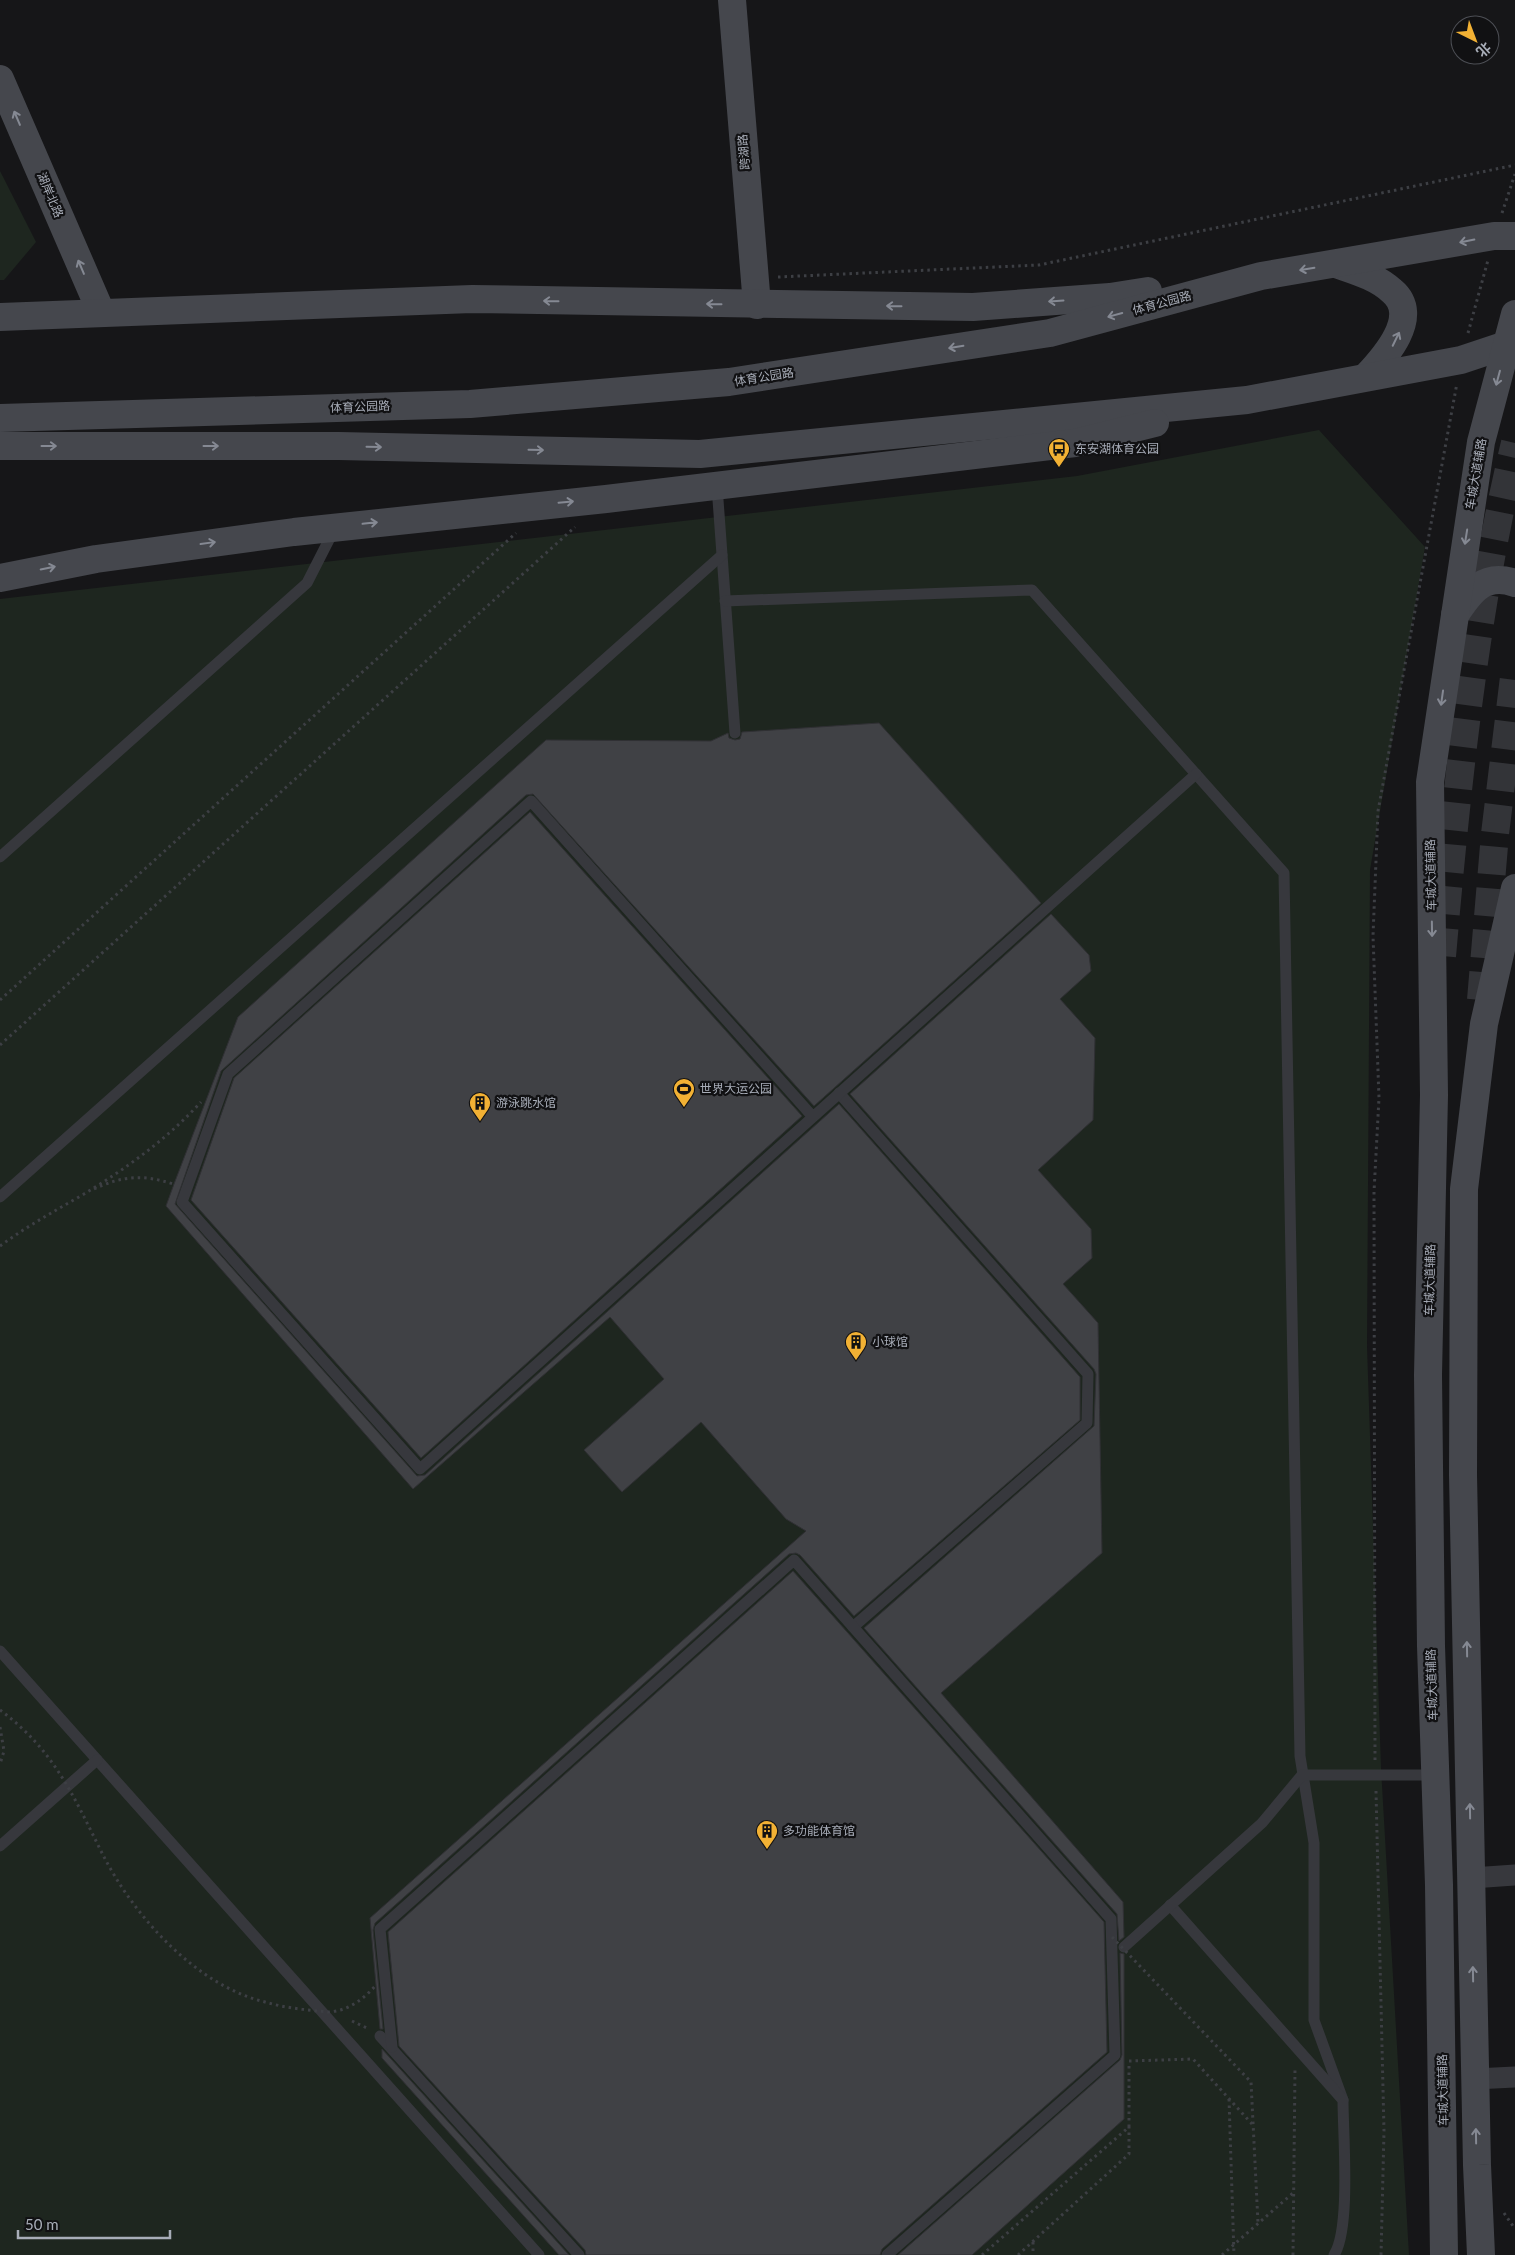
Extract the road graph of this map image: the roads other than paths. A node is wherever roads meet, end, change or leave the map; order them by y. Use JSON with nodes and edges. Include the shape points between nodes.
{"nodes":[{"id":1,"x":732,"y":0,"type":"edge"},
{"id":2,"x":0,"y":79,"type":"edge"},
{"id":3,"x":1504,"y":236,"type":"edge"},
{"id":4,"x":1336,"y":264,"type":"junction"},
{"id":5,"x":1260,"y":276,"type":"junction"},
{"id":6,"x":757,"y":305,"type":"junction"},
{"id":7,"x":101,"y":312,"type":"junction"},
{"id":8,"x":1515,"y":314,"type":"edge"},
{"id":9,"x":0,"y":317,"type":"edge"},
{"id":10,"x":1511,"y":344,"type":"edge"},
{"id":11,"x":1366,"y":377,"type":"junction"},
{"id":12,"x":1247,"y":400,"type":"junction"},
{"id":13,"x":0,"y":418,"type":"edge"},
{"id":14,"x":0,"y":446,"type":"edge"},
{"id":15,"x":717,"y":486,"type":"junction"},
{"id":16,"x":336,"y":527,"type":"junction"},
{"id":17,"x":722,"y":555,"type":"junction"},
{"id":18,"x":0,"y":578,"type":"edge"},
{"id":19,"x":1515,"y":583,"type":"edge"},
{"id":20,"x":725,"y":601,"type":"junction"},
{"id":21,"x":1454,"y":616,"type":"junction"},
{"id":22,"x":735,"y":733,"type":"dead end"},
{"id":23,"x":1196,"y":774,"type":"junction"},
{"id":24,"x":0,"y":857,"type":"edge"},
{"id":25,"x":1515,"y":892,"type":"edge"},
{"id":26,"x":839,"y":1093,"type":"junction"},
{"id":27,"x":812,"y":1117,"type":"junction"},
{"id":28,"x":0,"y":1197,"type":"edge"},
{"id":29,"x":853,"y":1627,"type":"junction"},
{"id":30,"x":0,"y":1651,"type":"edge"},
{"id":31,"x":97,"y":1760,"type":"junction"},
{"id":32,"x":1302,"y":1774,"type":"junction"},
{"id":33,"x":1435,"y":1775,"type":"junction"},
{"id":34,"x":0,"y":1846,"type":"edge"},
{"id":35,"x":1515,"y":1875,"type":"edge"},
{"id":36,"x":1472,"y":1878,"type":"junction"},
{"id":37,"x":1170,"y":1905,"type":"junction"},
{"id":38,"x":1126,"y":1945,"type":"road end"},
{"id":39,"x":380,"y":2036,"type":"dead end"},
{"id":40,"x":392,"y":2047,"type":"junction"},
{"id":41,"x":1515,"y":2077,"type":"edge"},
{"id":42,"x":1475,"y":2078,"type":"junction"},
{"id":43,"x":1343,"y":2100,"type":"junction"},
{"id":44,"x":1477,"y":2165,"type":"junction"},
{"id":45,"x":1445,"y":2169,"type":"junction"},
{"id":46,"x":539,"y":2255,"type":"edge"},
{"id":47,"x":579,"y":2255,"type":"edge"},
{"id":48,"x":887,"y":2255,"type":"edge"},
{"id":49,"x":1334,"y":2255,"type":"edge"},
{"id":50,"x":1432,"y":2255,"type":"edge"},
{"id":51,"x":1444,"y":2255,"type":"edge"},
{"id":52,"x":1481,"y":2255,"type":"edge"},
{"id":53,"x":1500,"y":2255,"type":"edge"}],
"edges":[{"from":1,"to":6,"type":"main road","name":"跨湖路"},
{"from":7,"to":2,"type":"main road","name":"湖岸北路","one_way":true},
{"from":3,"to":4,"type":"main road","name":"体育公园路","one_way":true},
{"from":4,"to":5,"type":"main road","name":"体育公园路","one_way":true},
{"from":11,"to":4,"type":"main road","one_way":true,"via":[[1388,354],[1399,333],[1402,306],[1394,292],[1380,282]]},
{"from":5,"to":6,"type":"main road","one_way":true,"via":[[1110,297],[973,307]]},
{"from":5,"to":13,"type":"main road","name":"体育公园路","one_way":true,"via":[[1050,333],[729,382],[470,404]]},
{"from":6,"to":7,"type":"main road","one_way":true,"via":[[472,300]]},
{"from":7,"to":9,"type":"main road"},
{"from":8,"to":10,"type":"main road","name":"车城大道辅路"},
{"from":10,"to":11,"type":"main road","via":[[1461,360]]},
{"from":10,"to":21,"type":"main road","name":"车城大道辅路","one_way":true,"via":[[1481,442]]},
{"from":11,"to":12,"type":"main road"},
{"from":14,"to":12,"type":"main road","one_way":true,"via":[[339,446],[700,454]]},
{"from":12,"to":15,"type":"main road","via":[[1075,443]]},
{"from":16,"to":15,"type":"main road","one_way":true},
{"from":15,"to":17,"type":"lane"},
{"from":18,"to":16,"type":"main road","one_way":true,"via":[[96,559]]},
{"from":16,"to":24,"type":"lane","via":[[307,583]]},
{"from":17,"to":20,"type":"lane"},
{"from":17,"to":28,"type":"lane"},
{"from":19,"to":21,"type":"main road","via":[[1492,581],[1472,590]]},
{"from":20,"to":22,"type":"lane"},
{"from":20,"to":23,"type":"lane","via":[[1032,590]]},
{"from":21,"to":33,"type":"main road","name":"车城大道辅路","one_way":true,"via":[[1430,782],[1434,1095],[1428,1375],[1430,1646]]},
{"from":23,"to":26,"type":"lane"},
{"from":23,"to":32,"type":"lane","via":[[1284,873]]},
{"from":36,"to":25,"type":"main road","one_way":true,"via":[[1463,1474],[1464,1189],[1484,1024]]},
{"from":26,"to":27,"type":"lane"},
{"from":26,"to":29,"type":"lane","via":[[1088,1374],[1087,1422]]},
{"from":27,"to":27,"type":"lane","via":[[420,1470],[182,1202],[228,1074],[531,801]]},
{"from":29,"to":40,"type":"lane","via":[[794,1560],[380,1929]]},
{"from":29,"to":48,"type":"lane","via":[[1111,1919],[1112,1937],[1115,2055]]},
{"from":30,"to":31,"type":"lane"},
{"from":31,"to":34,"type":"lane"},
{"from":31,"to":46,"type":"lane"},
{"from":32,"to":33,"type":"lane"},
{"from":32,"to":37,"type":"lane","via":[[1262,1823]]},
{"from":32,"to":43,"type":"lane","via":[[1314,1843],[1314,2020]]},
{"from":33,"to":45,"type":"main road","name":"车城大道辅路"},
{"from":35,"to":36,"type":"street"},
{"from":42,"to":36,"type":"main road","one_way":true},
{"from":37,"to":38,"type":"lane"},
{"from":37,"to":43,"type":"lane"},
{"from":39,"to":40,"type":"lane"},
{"from":40,"to":47,"type":"lane"},
{"from":41,"to":42,"type":"street"},
{"from":44,"to":42,"type":"main road","one_way":true},
{"from":43,"to":49,"type":"lane","via":[[1344,2220]]},
{"from":44,"to":52,"type":"main road"},
{"from":44,"to":53,"type":"main road","via":[[1491,2234]]},
{"from":45,"to":50,"type":"main road","via":[[1439,2229]]},
{"from":45,"to":51,"type":"main road","name":"车城大道辅路"}]}
